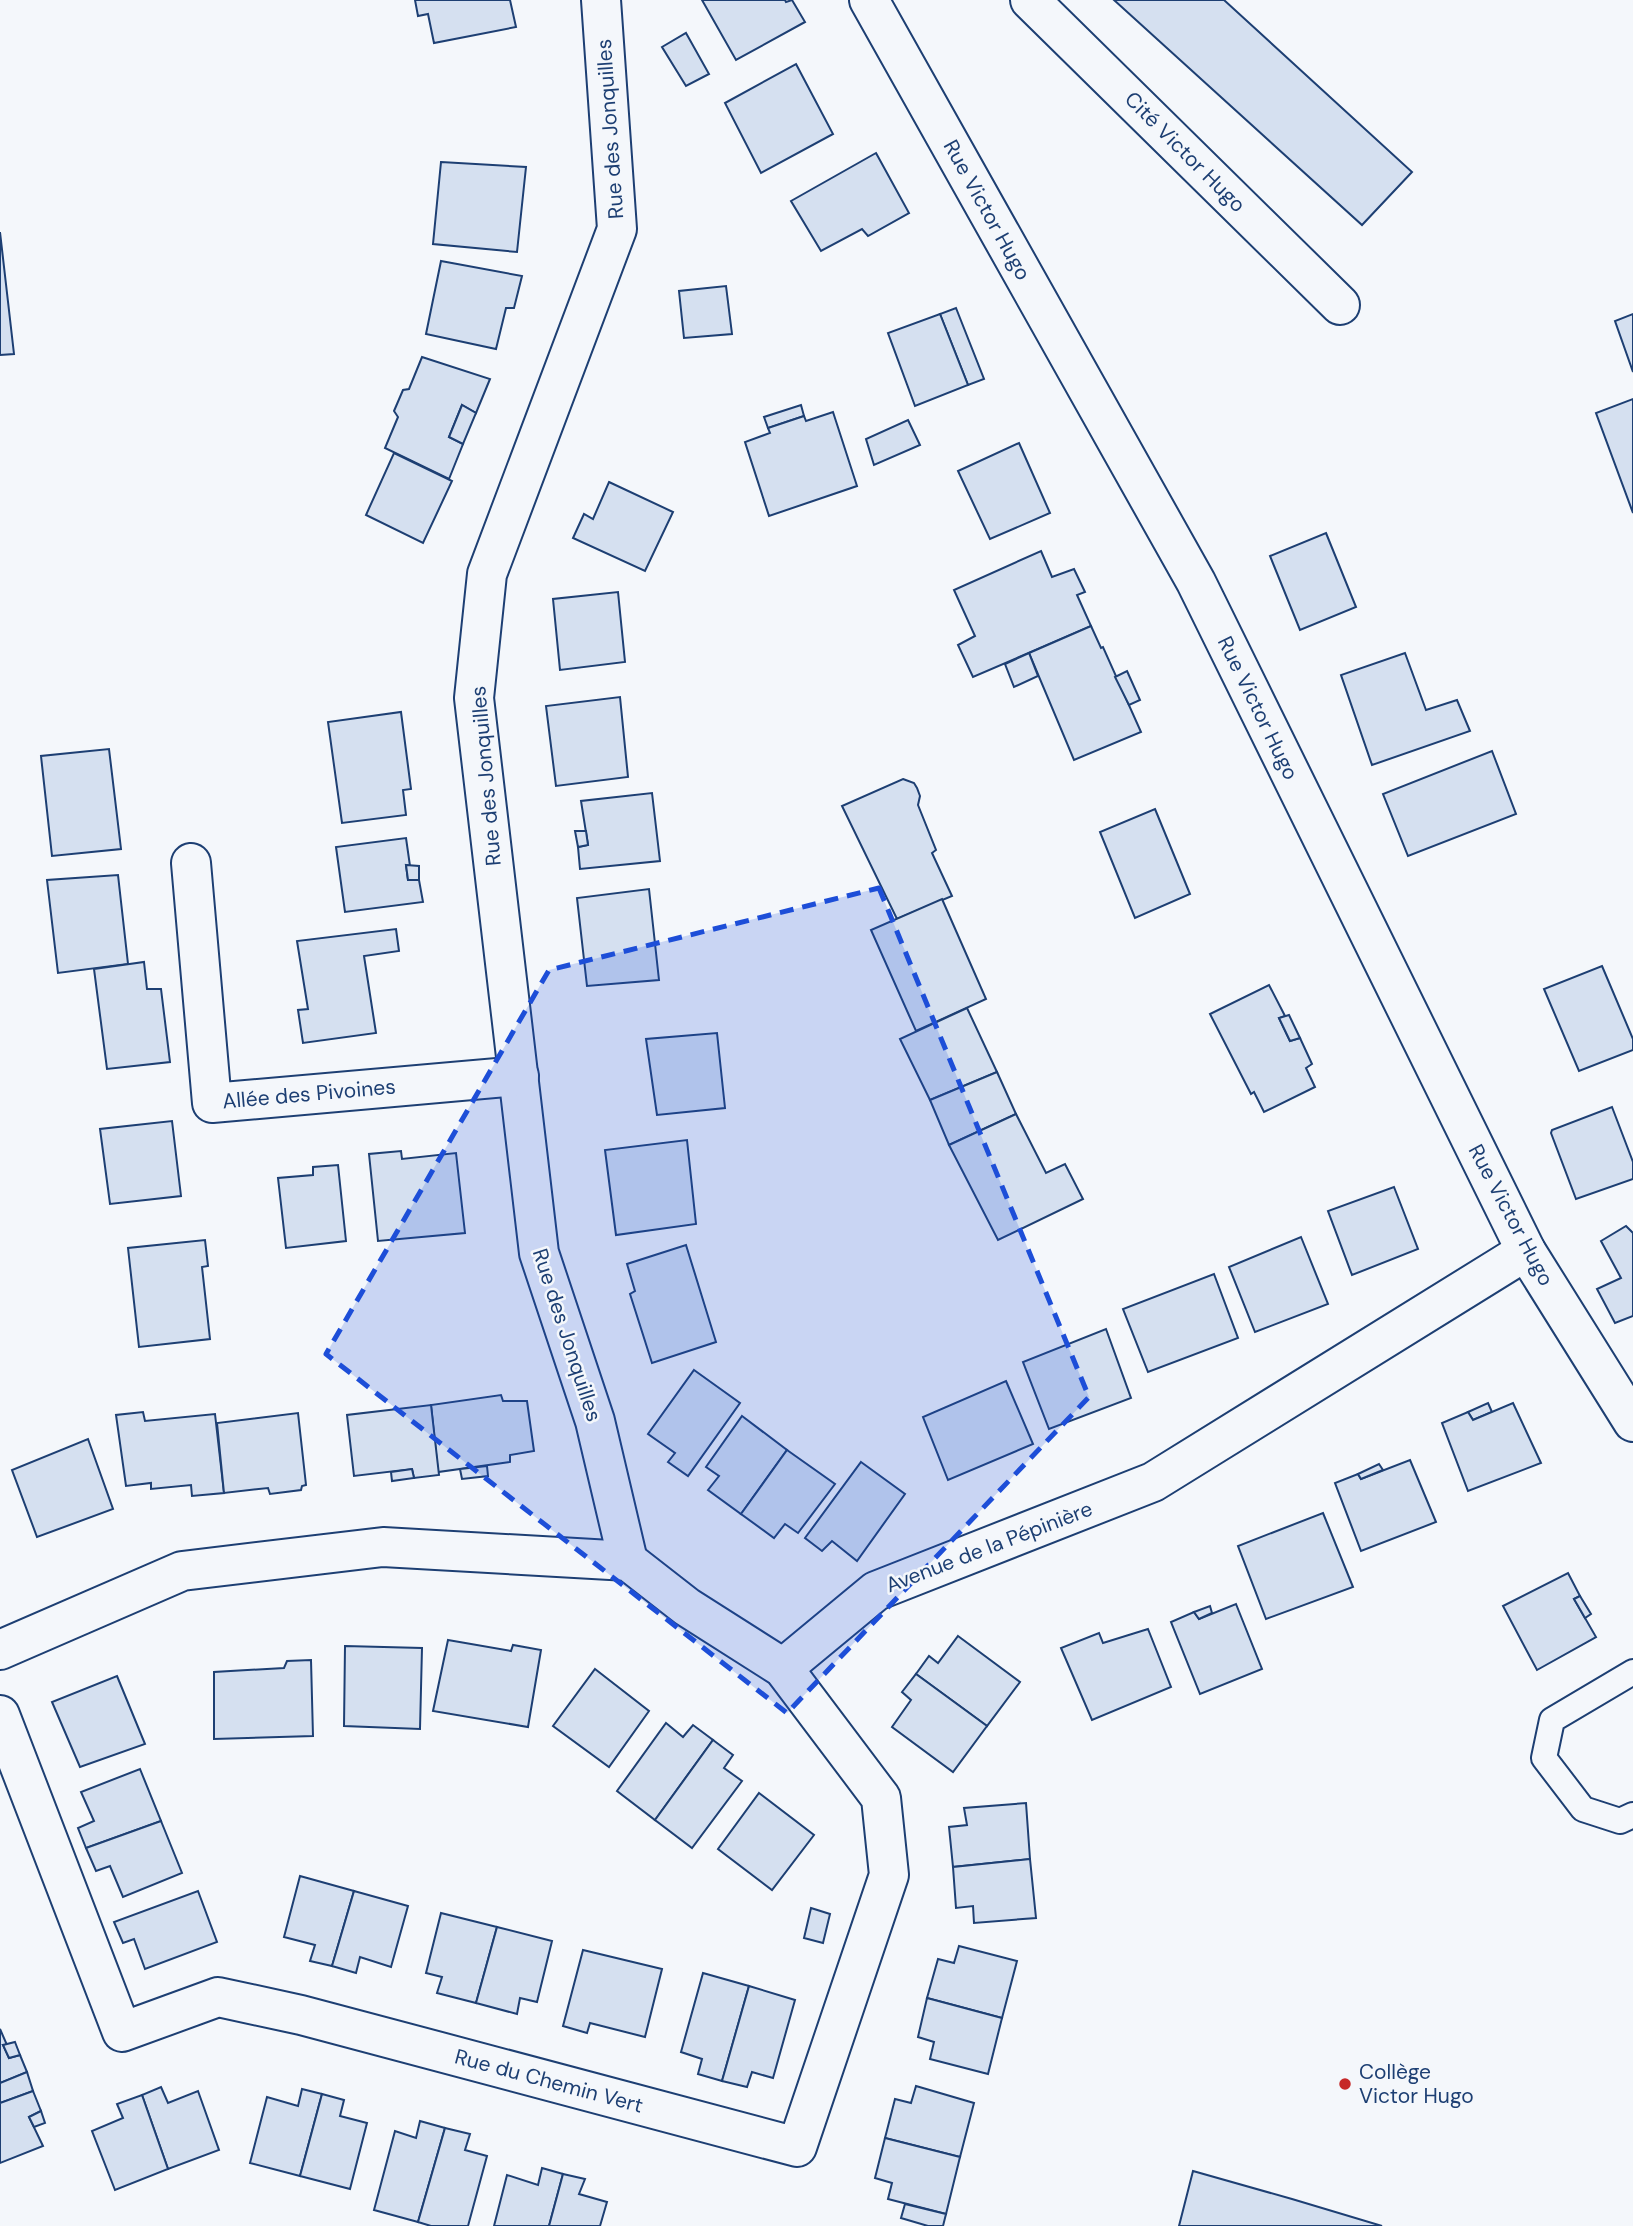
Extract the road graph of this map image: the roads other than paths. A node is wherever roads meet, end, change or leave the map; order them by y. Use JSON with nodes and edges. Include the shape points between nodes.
{"nodes":[{"id":1,"x":600,"y":0,"type":"edge"},
{"id":2,"x":869,"y":0,"type":"edge"},
{"id":3,"x":1030,"y":0,"type":"edge"},
{"id":4,"x":1340,"y":305,"type":"dead end"},
{"id":5,"x":191,"y":863,"type":"dead end"},
{"id":6,"x":519,"y":1076,"type":"junction"},
{"id":7,"x":1526,"y":1251,"type":"junction"},
{"id":8,"x":1633,"y":1422,"type":"edge"},
{"id":9,"x":628,"y":1561,"type":"junction"},
{"id":10,"x":0,"y":1650,"type":"edge"},
{"id":11,"x":783,"y":1668,"type":"junction"},
{"id":12,"x":1633,"y":1672,"type":"edge"},
{"id":13,"x":0,"y":1715,"type":"edge"},
{"id":14,"x":1633,"y":1815,"type":"edge"}],
"edges":[{"from":1,"to":6,"type":"street","name":"Rue des Jonquilles","via":[[617,229],[487,574],[474,698]]},
{"from":2,"to":7,"type":"street","name":"Rue Victor Hugo","via":[[1196,582]]},
{"from":3,"to":4,"type":"street","name":"Cité Victor Hugo"},
{"from":5,"to":6,"type":"street","name":"Allée des Pivoines","via":[[212,1103]]},
{"from":6,"to":9,"type":"street","name":"Rue des Jonquilles","via":[[539,1253],[595,1421]]},
{"from":7,"to":8,"type":"street","name":"Rue Victor Hugo"},
{"from":7,"to":11,"type":"street","name":"Avenue de la Pépinière","via":[[1153,1482],[876,1591]]},
{"from":9,"to":10,"type":"street","via":[[383,1547],[182,1571]]},
{"from":9,"to":11,"type":"street","via":[[687,1607]]},
{"from":11,"to":13,"type":"street","name":"Rue du Chemin Vert","via":[[881,1798],[890,1875],[797,2147],[218,1997],[122,2032]]},
{"from":12,"to":14,"type":"lane","via":[[1552,1720],[1544,1758],[1583,1809],[1620,1821]]}]}
